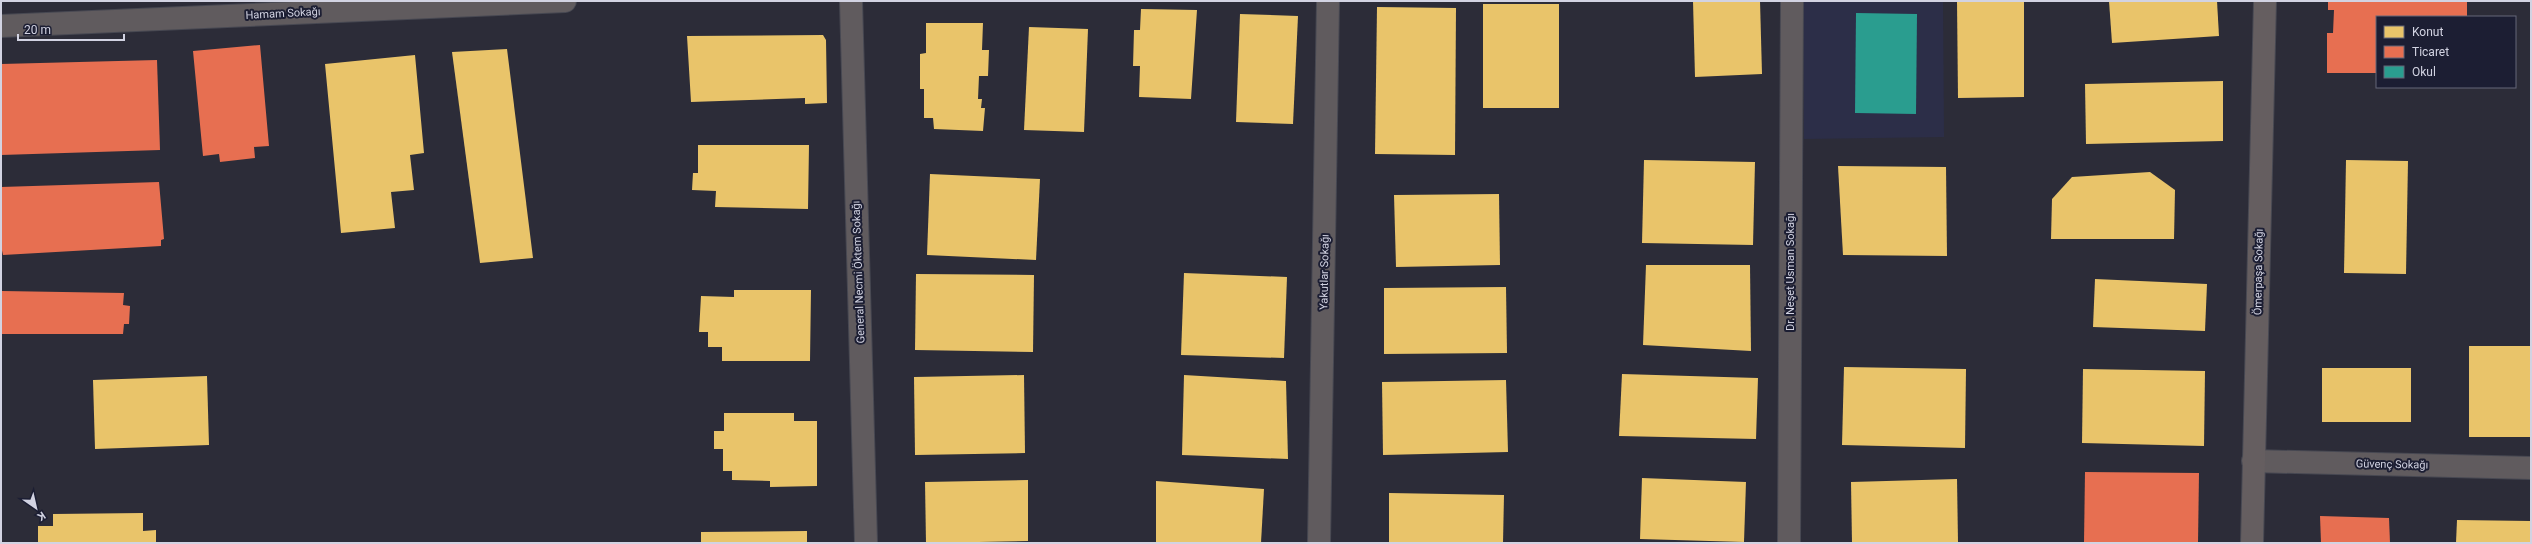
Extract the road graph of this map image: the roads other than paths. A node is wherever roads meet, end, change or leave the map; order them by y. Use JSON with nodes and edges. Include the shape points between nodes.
{"nodes":[{"id":1,"x":565,"y":1,"type":"edge"},
{"id":2,"x":851,"y":1,"type":"edge"},
{"id":3,"x":1328,"y":1,"type":"edge"},
{"id":4,"x":1792,"y":1,"type":"edge"},
{"id":5,"x":2265,"y":1,"type":"edge"},
{"id":6,"x":1,"y":26,"type":"edge"},
{"id":7,"x":2253,"y":461,"type":"junction"},
{"id":8,"x":2531,"y":468,"type":"edge"},
{"id":9,"x":866,"y":543,"type":"edge"},
{"id":10,"x":1319,"y":543,"type":"edge"},
{"id":11,"x":1789,"y":543,"type":"edge"},
{"id":12,"x":2252,"y":543,"type":"edge"}],
"edges":[{"from":1,"to":6,"type":"street","name":"Hamam Sokağı"},
{"from":2,"to":9,"type":"street","name":"General Necmi Öktem Sokağı"},
{"from":3,"to":10,"type":"street","name":"Yakutlar Sokağı"},
{"from":4,"to":11,"type":"street","name":"Dr. Neşet Usman Sokağı"},
{"from":5,"to":7,"type":"street","name":"Ömerpaşa Sokağı"},
{"from":7,"to":8,"type":"street","name":"Güvenç Sokağı"},
{"from":7,"to":12,"type":"street","name":"Ömerpaşa Sokağı"}]}
